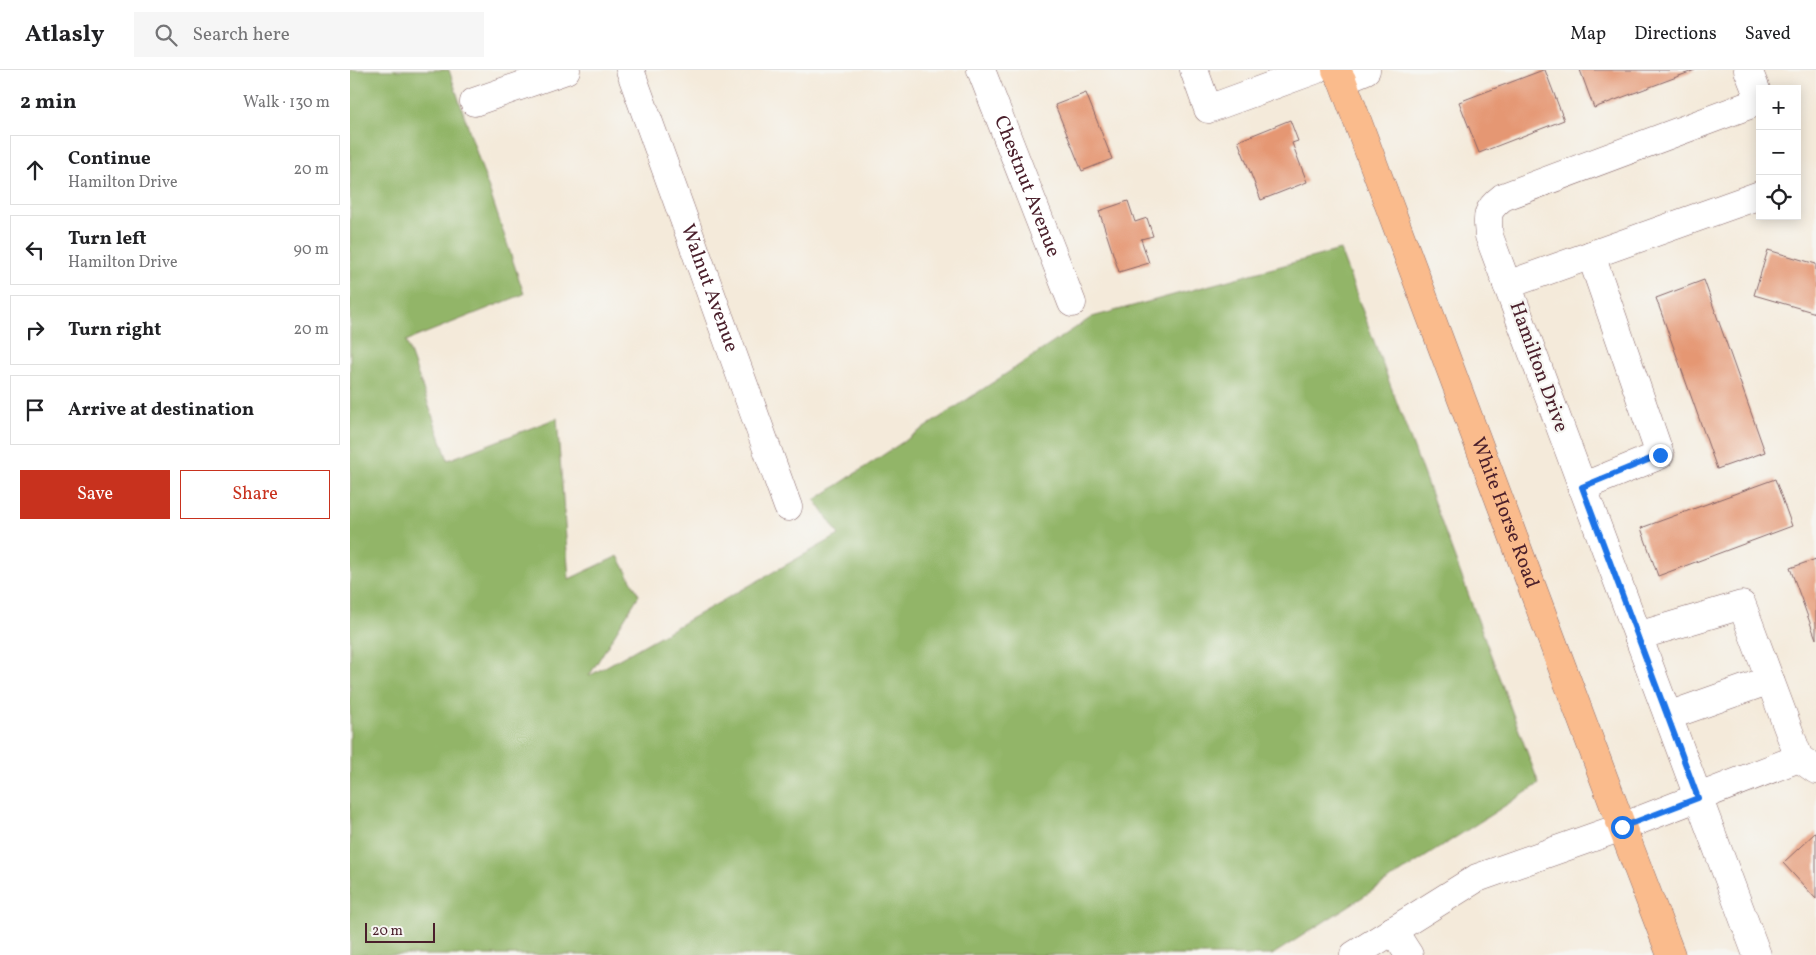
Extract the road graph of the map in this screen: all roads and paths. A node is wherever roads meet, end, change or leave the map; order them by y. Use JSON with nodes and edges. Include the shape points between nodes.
{"nodes":[{"id":1,"x":566,"y":70,"type":"edge"},
{"id":2,"x":630,"y":70,"type":"edge"},
{"id":3,"x":981,"y":70,"type":"edge"},
{"id":4,"x":1194,"y":70,"type":"edge"},
{"id":5,"x":1315,"y":70,"type":"edge"},
{"id":6,"x":1748,"y":70,"type":"edge"},
{"id":7,"x":1348,"y":73,"type":"edge"},
{"id":8,"x":1756,"y":91,"type":"edge"},
{"id":9,"x":474,"y":102,"type":"dead end"},
{"id":10,"x":1756,"y":102,"type":"edge"},
{"id":11,"x":1756,"y":196,"type":"edge"},
{"id":12,"x":1591,"y":255,"type":"junction"},
{"id":13,"x":1507,"y":285,"type":"junction"},
{"id":14,"x":1072,"y":303,"type":"dead end"},
{"id":15,"x":1582,"y":487,"type":"junction"},
{"id":16,"x":788,"y":507,"type":"dead end"},
{"id":17,"x":1638,"y":636,"type":"junction"},
{"id":18,"x":1770,"y":680,"type":"junction"},
{"id":19,"x":1668,"y":716,"type":"junction"},
{"id":20,"x":1808,"y":764,"type":"edge"},
{"id":21,"x":1698,"y":798,"type":"junction"},
{"id":22,"x":1622,"y":827,"type":"junction"},
{"id":23,"x":1393,"y":930,"type":"junction"},
{"id":24,"x":1354,"y":955,"type":"edge"},
{"id":25,"x":1409,"y":955,"type":"edge"},
{"id":26,"x":1671,"y":955,"type":"edge"},
{"id":27,"x":1757,"y":955,"type":"edge"}],
"edges":[{"from":1,"to":9,"type":"street"},
{"from":2,"to":16,"type":"street","name":"Walnut Avenue"},
{"from":3,"to":14,"type":"street","name":"Chestnut Avenue"},
{"from":4,"to":5,"type":"street","via":[[1208,109]]},
{"from":6,"to":8,"type":"street","name":"Hamilton Drive"},
{"from":7,"to":22,"type":"main road","name":"White Horse Road"},
{"from":10,"to":13,"type":"street","name":"Hamilton Drive","via":[[1503,197],[1492,206],[1487,218],[1489,236]]},
{"from":11,"to":12,"type":"street"},
{"from":12,"to":13,"type":"street"},
{"from":12,"to":15,"type":"street","via":[[1660,455]]},
{"from":13,"to":15,"type":"street","name":"Hamilton Drive"},
{"from":15,"to":17,"type":"street","name":"Hamilton Drive"},
{"from":17,"to":18,"type":"street","via":[[1742,605]]},
{"from":17,"to":19,"type":"street","name":"Hamilton Drive"},
{"from":18,"to":19,"type":"street"},
{"from":18,"to":20,"type":"street"},
{"from":19,"to":21,"type":"street","name":"Hamilton Drive"},
{"from":20,"to":21,"type":"street"},
{"from":21,"to":22,"type":"street"},
{"from":21,"to":27,"type":"street","name":"Hamilton Drive"},
{"from":22,"to":23,"type":"street","via":[[1477,878]]},
{"from":22,"to":26,"type":"main road","name":"White Horse Road"},
{"from":23,"to":24,"type":"street"},
{"from":23,"to":25,"type":"street"}]}
